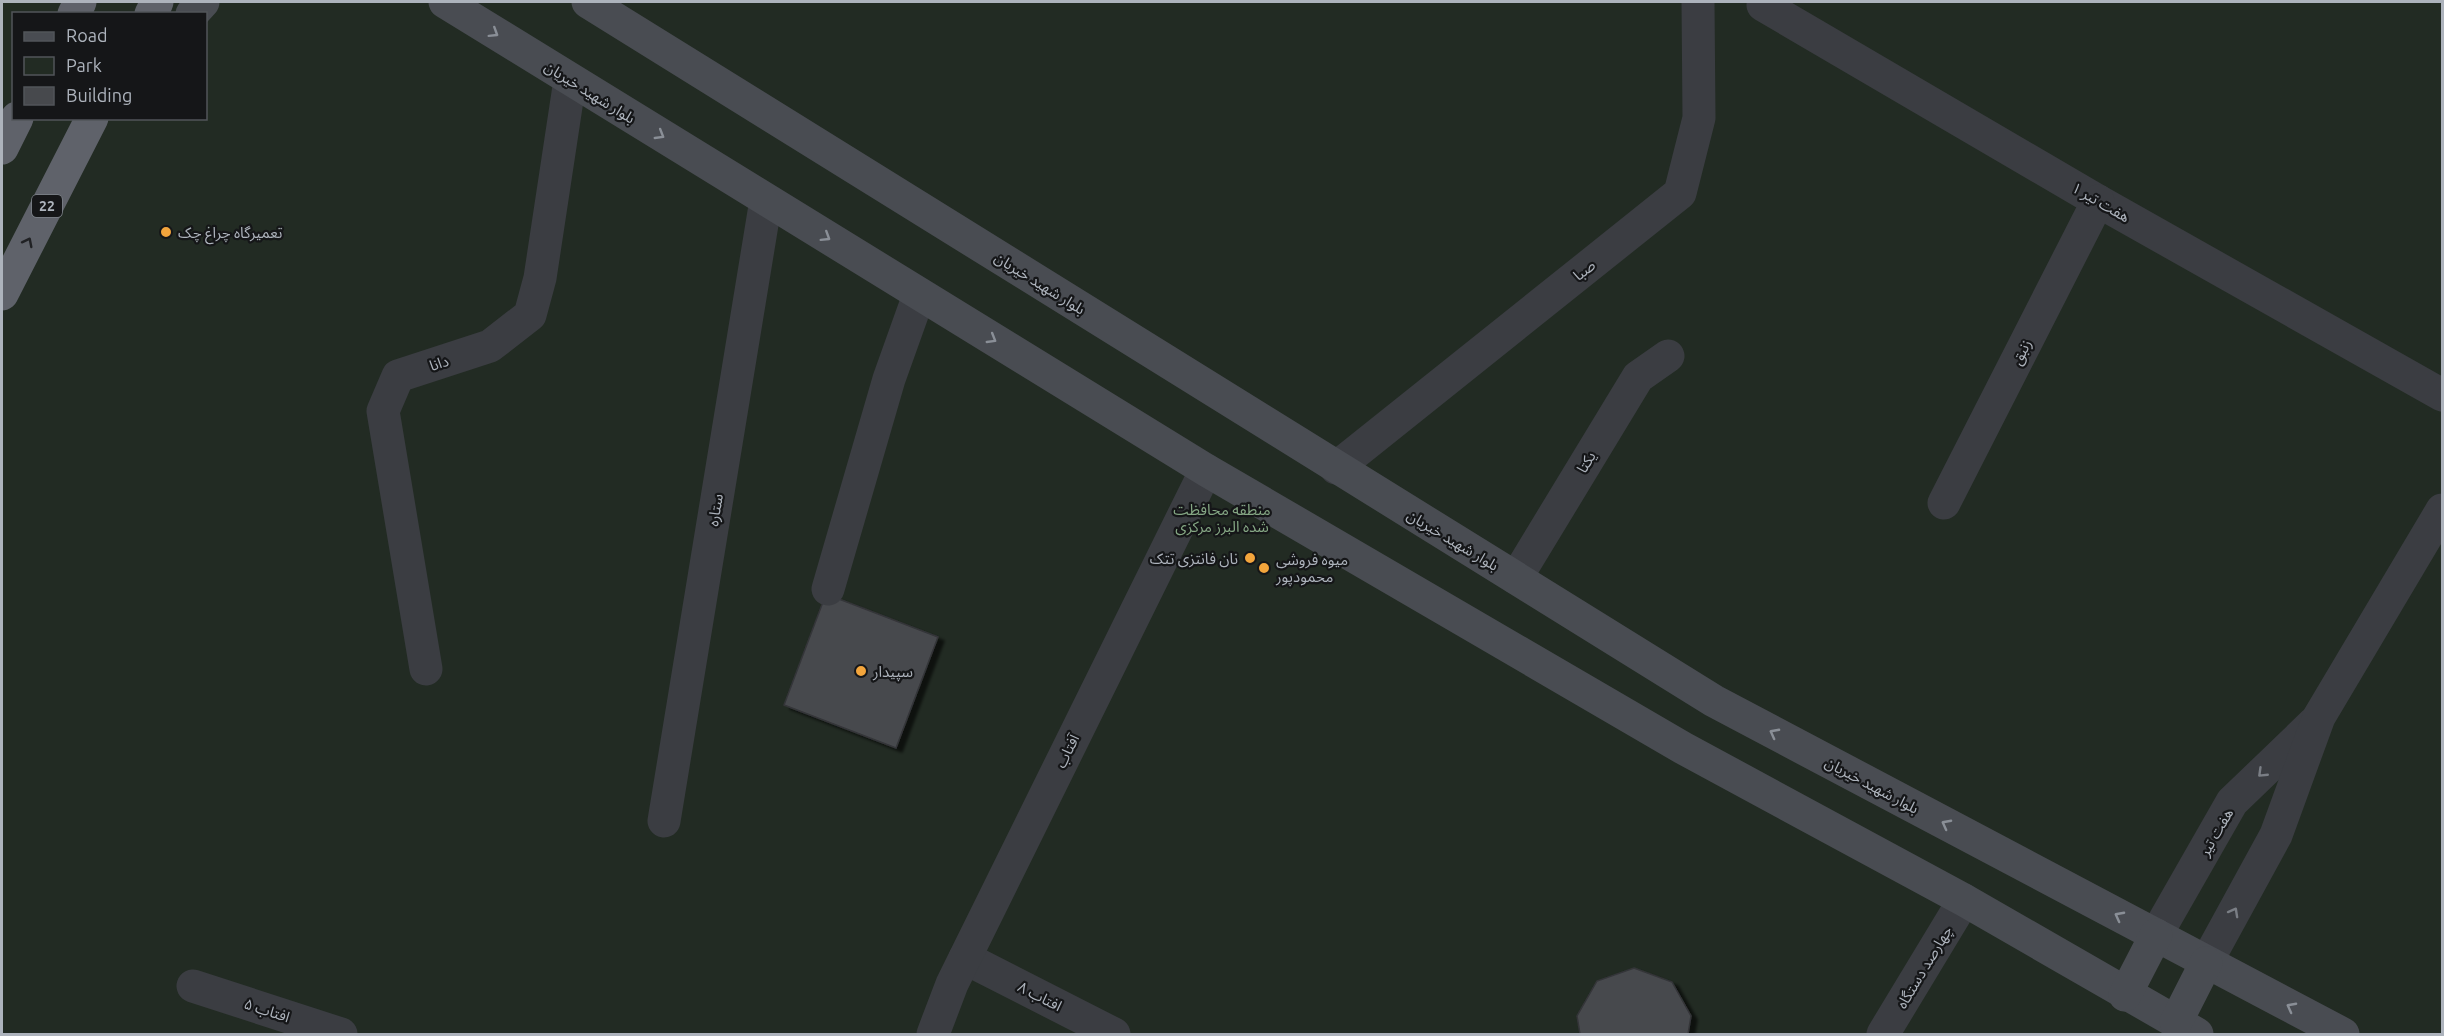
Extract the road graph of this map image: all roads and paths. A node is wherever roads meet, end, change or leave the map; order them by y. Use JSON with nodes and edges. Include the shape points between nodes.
{"nodes":[{"id":1,"x":445,"y":2,"type":"edge"},
{"id":2,"x":588,"y":2,"type":"edge"},
{"id":3,"x":1698,"y":2,"type":"edge"},
{"id":4,"x":1763,"y":5,"type":"dead end"},
{"id":5,"x":570,"y":80,"type":"junction"},
{"id":6,"x":16,"y":120,"type":"edge"},
{"id":7,"x":91,"y":120,"type":"edge"},
{"id":8,"x":2,"y":148,"type":"edge"},
{"id":9,"x":766,"y":200,"type":"junction"},
{"id":10,"x":2098,"y":201,"type":"junction"},
{"id":11,"x":2,"y":294,"type":"edge"},
{"id":12,"x":919,"y":295,"type":"junction"},
{"id":13,"x":1668,"y":356,"type":"dead end"},
{"id":14,"x":2442,"y":395,"type":"edge"},
{"id":15,"x":1336,"y":468,"type":"junction"},
{"id":16,"x":1206,"y":470,"type":"junction"},
{"id":17,"x":1944,"y":503,"type":"dead end"},
{"id":18,"x":2442,"y":510,"type":"edge"},
{"id":19,"x":1516,"y":578,"type":"junction"},
{"id":20,"x":828,"y":589,"type":"dead end"},
{"id":21,"x":426,"y":669,"type":"dead end"},
{"id":22,"x":2319,"y":717,"type":"junction"},
{"id":23,"x":664,"y":821,"type":"dead end"},
{"id":24,"x":1964,"y":900,"type":"junction"},
{"id":25,"x":2156,"y":935,"type":"junction"},
{"id":26,"x":965,"y":958,"type":"junction"},
{"id":27,"x":2206,"y":963,"type":"junction"},
{"id":28,"x":193,"y":986,"type":"dead end"},
{"id":29,"x":2125,"y":995,"type":"junction"},
{"id":30,"x":2186,"y":1029,"type":"edge"},
{"id":31,"x":342,"y":1035,"type":"edge"},
{"id":32,"x":933,"y":1035,"type":"edge"},
{"id":33,"x":1114,"y":1035,"type":"edge"},
{"id":34,"x":1883,"y":1035,"type":"edge"},
{"id":35,"x":2343,"y":1035,"type":"edge"}],
"edges":[{"from":1,"to":5,"type":"main road","name":"بلوار شهید خیریان","one_way":true},
{"from":2,"to":15,"type":"main road","name":"بلوار شهید خیریان"},
{"from":3,"to":15,"type":"street","name":"صبا","via":[[1698,118],[1680,193]]},
{"from":4,"to":10,"type":"street","name":"هفت تیر ۱"},
{"from":5,"to":9,"type":"main road","name":"بلوار شهید خیریان","one_way":true},
{"from":5,"to":21,"type":"street","name":"دانا","via":[[540,278],[530,315],[490,346],[398,376],[383,411]]},
{"from":6,"to":8,"type":"highway"},
{"from":11,"to":7,"type":"highway","number":"22","one_way":true},
{"from":9,"to":12,"type":"main road","name":"بلوار شهید خیریان","one_way":true},
{"from":9,"to":23,"type":"street","name":"ستاره"},
{"from":10,"to":14,"type":"street","name":"هفت تیر ۱"},
{"from":10,"to":17,"type":"street","name":"زنبق"},
{"from":12,"to":16,"type":"main road","name":"بلوار شهید خیریان","one_way":true},
{"from":12,"to":20,"type":"street","via":[[889,379]]},
{"from":13,"to":19,"type":"street","name":"یکتا","via":[[1638,377]]},
{"from":15,"to":19,"type":"main road","name":"بلوار شهید خیریان"},
{"from":16,"to":24,"type":"main road","name":"بلوار شهید خیریان","via":[[1683,748]]},
{"from":16,"to":26,"type":"street","name":"آفتاب"},
{"from":18,"to":22,"type":"street","name":"هفت تیر"},
{"from":25,"to":19,"type":"main road","name":"بلوار شهید خیریان","one_way":true,"via":[[1714,701]]},
{"from":22,"to":25,"type":"street","name":"هفت تیر","one_way":true,"via":[[2232,802]]},
{"from":27,"to":22,"type":"street","name":"هفت تیر","one_way":true,"via":[[2276,836]]},
{"from":24,"to":29,"type":"main road","name":"بلوار شهید خیریان"},
{"from":24,"to":34,"type":"street","name":"چهارصد دستگاه"},
{"from":25,"to":27,"type":"main road","name":"بلوار شهید خیریان"},
{"from":25,"to":29,"type":"main road"},
{"from":26,"to":32,"type":"street","name":"آفتاب"},
{"from":26,"to":33,"type":"street","name":"افتاب ۸"},
{"from":27,"to":30,"type":"main road"},
{"from":35,"to":27,"type":"main road","name":"بلوار شهید خیریان","one_way":true},
{"from":28,"to":31,"type":"street","name":"افتاب ۵"},
{"from":29,"to":30,"type":"main road","name":"بلوار شهید خیریان"}]}
